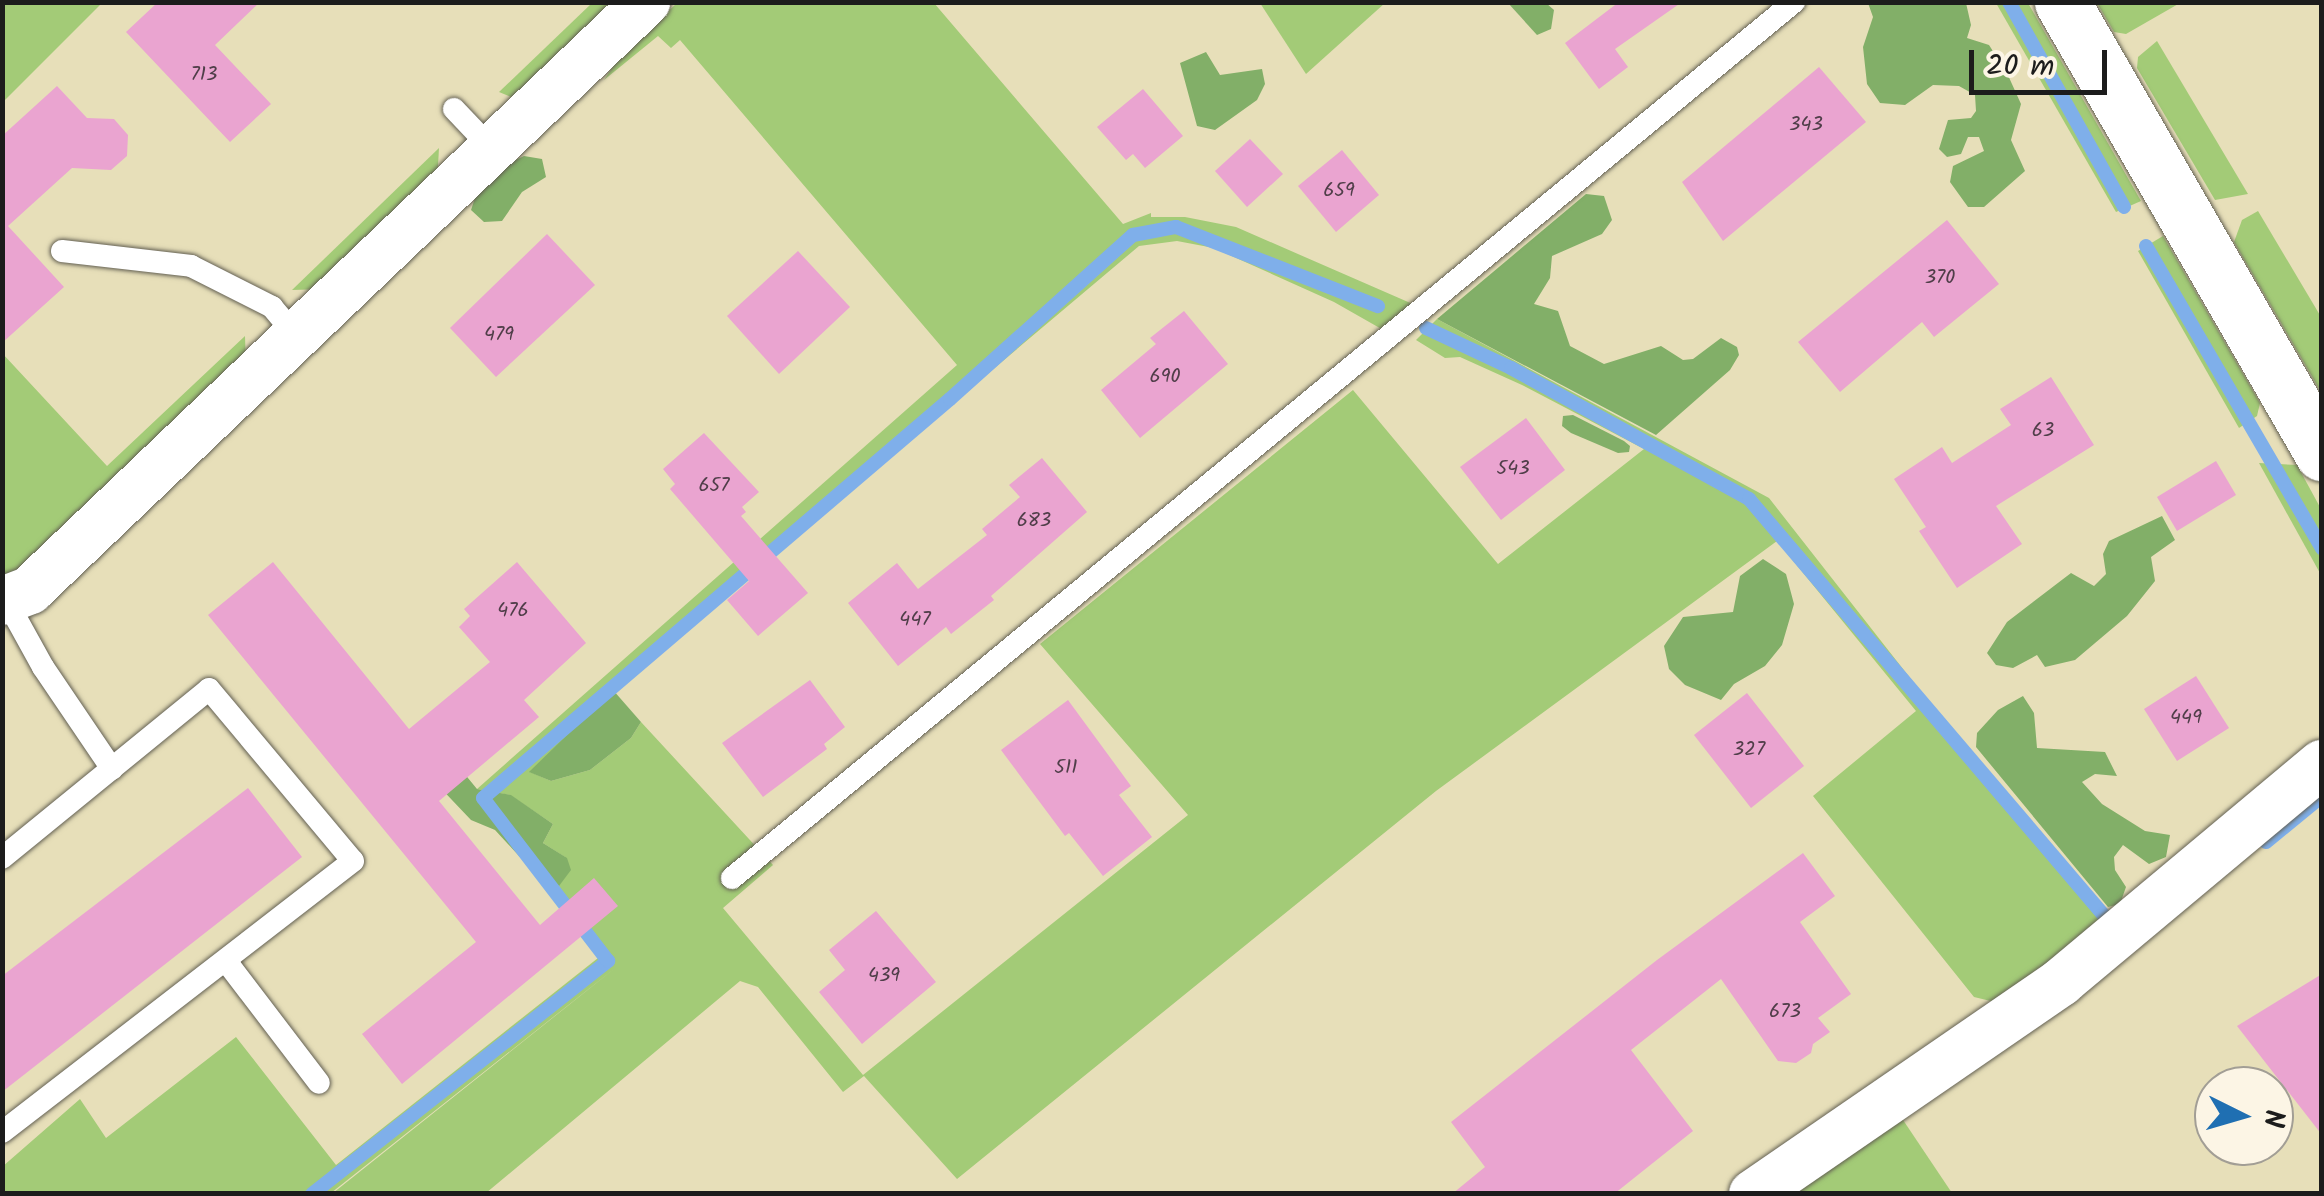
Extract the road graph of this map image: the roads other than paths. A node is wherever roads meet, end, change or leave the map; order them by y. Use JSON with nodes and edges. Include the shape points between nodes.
{"nodes":[{"id":1,"x":646,"y":2,"type":"edge"},
{"id":2,"x":1794,"y":2,"type":"edge"},
{"id":3,"x":2062,"y":2,"type":"edge"},
{"id":4,"x":454,"y":110,"type":"dead end"},
{"id":5,"x":492,"y":149,"type":"junction"},
{"id":6,"x":62,"y":251,"type":"dead end"},
{"id":7,"x":296,"y":336,"type":"junction"},
{"id":8,"x":2322,"y":453,"type":"edge"},
{"id":9,"x":4,"y":600,"type":"edge"},
{"id":10,"x":2322,"y":764,"type":"edge"},
{"id":11,"x":112,"y":768,"type":"junction"},
{"id":12,"x":2,"y":858,"type":"edge"},
{"id":13,"x":732,"y":878,"type":"dead end"},
{"id":14,"x":226,"y":961,"type":"junction"},
{"id":15,"x":320,"y":1083,"type":"dead end"},
{"id":16,"x":2,"y":1132,"type":"edge"},
{"id":17,"x":1753,"y":1194,"type":"edge"}],
"edges":[{"from":1,"to":5,"type":"street"},
{"from":2,"to":13,"type":"lane"},
{"from":3,"to":8,"type":"main road"},
{"from":4,"to":5,"type":"lane"},
{"from":5,"to":7,"type":"street"},
{"from":6,"to":7,"type":"lane","via":[[191,266],[272,308]]},
{"from":7,"to":9,"type":"street","via":[[30,590]]},
{"from":9,"to":11,"type":"lane"},
{"from":10,"to":17,"type":"street","via":[[2061,982]]},
{"from":11,"to":12,"type":"lane"},
{"from":11,"to":14,"type":"lane","via":[[210,689],[353,860]]},
{"from":14,"to":15,"type":"lane"},
{"from":14,"to":16,"type":"lane"}]}
